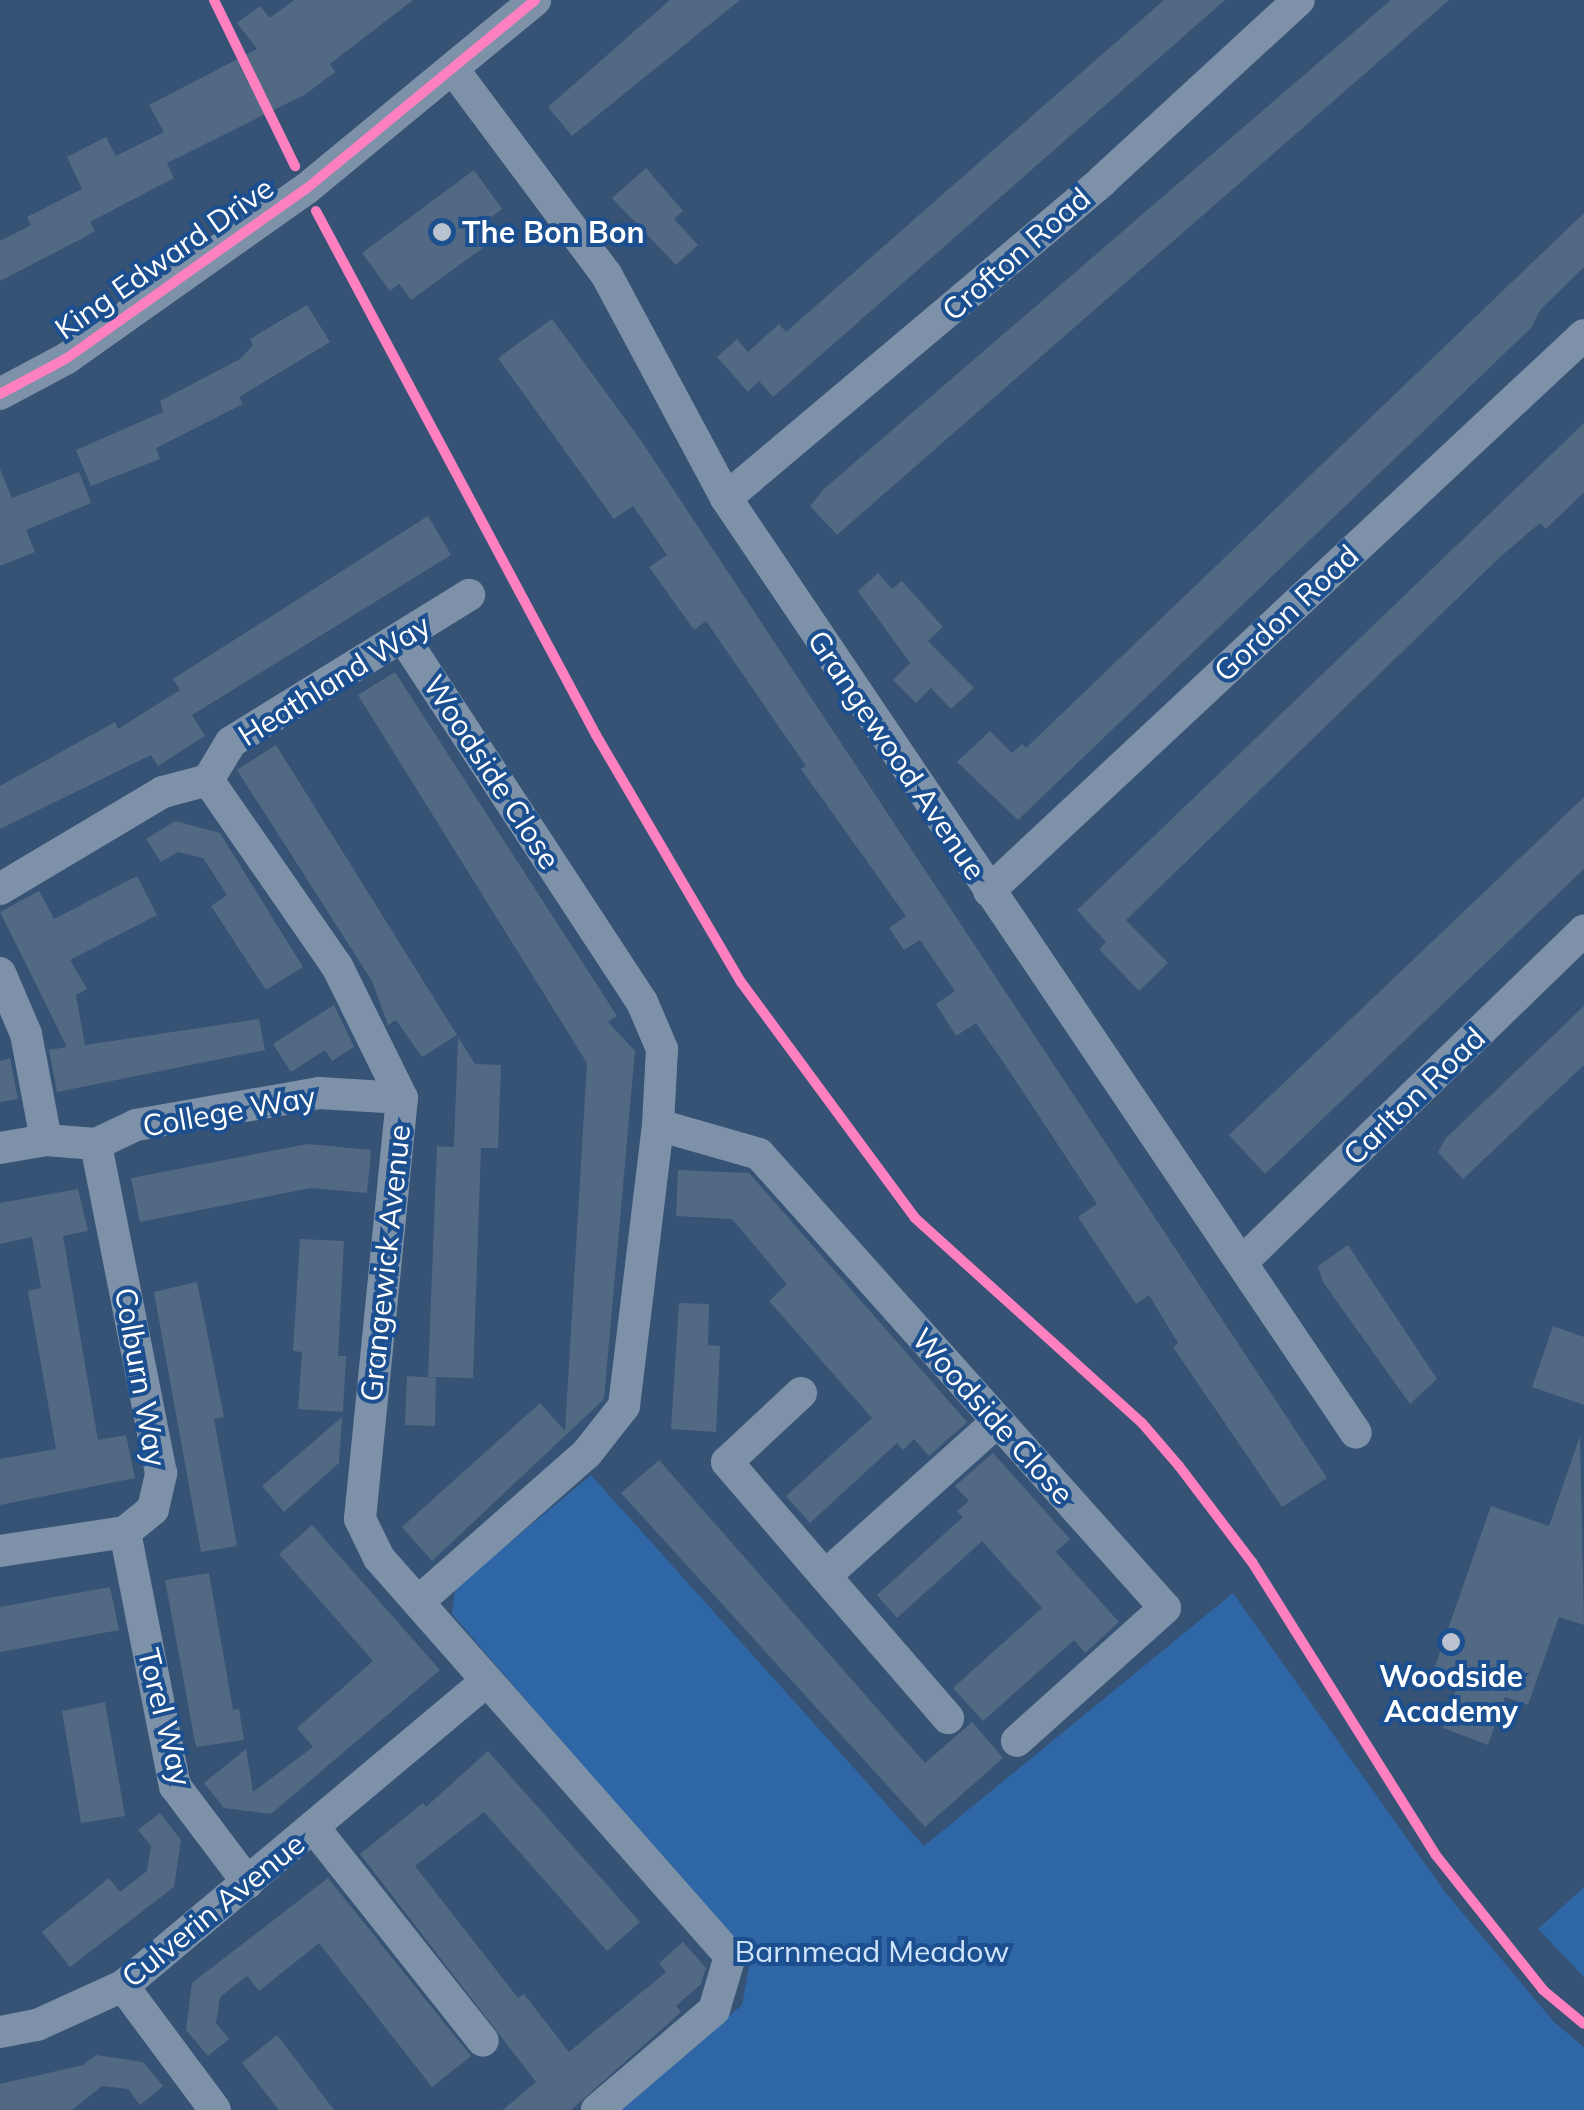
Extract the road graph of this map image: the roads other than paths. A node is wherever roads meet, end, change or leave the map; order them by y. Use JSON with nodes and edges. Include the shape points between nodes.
{"nodes":[{"id":1,"x":535,"y":0,"type":"edge"},
{"id":2,"x":1299,"y":0,"type":"edge"},
{"id":3,"x":453,"y":69,"type":"junction"},
{"id":4,"x":1584,"y":336,"type":"edge"},
{"id":5,"x":0,"y":394,"type":"edge"},
{"id":6,"x":726,"y":498,"type":"junction"},
{"id":7,"x":469,"y":595,"type":"dead end"},
{"id":8,"x":404,"y":637,"type":"junction"},
{"id":9,"x":208,"y":780,"type":"junction"},
{"id":10,"x":0,"y":888,"type":"edge"},
{"id":11,"x":988,"y":891,"type":"junction"},
{"id":12,"x":1584,"y":930,"type":"edge"},
{"id":13,"x":0,"y":973,"type":"edge"},
{"id":14,"x":402,"y":1098,"type":"junction"},
{"id":15,"x":658,"y":1125,"type":"junction"},
{"id":16,"x":46,"y":1140,"type":"junction"},
{"id":17,"x":96,"y":1144,"type":"junction"},
{"id":18,"x":0,"y":1148,"type":"edge"},
{"id":19,"x":1243,"y":1261,"type":"junction"},
{"id":20,"x":800,"y":1393,"type":"dead end"},
{"id":21,"x":998,"y":1421,"type":"junction"},
{"id":22,"x":1356,"y":1433,"type":"dead end"},
{"id":23,"x":125,"y":1532,"type":"junction"},
{"id":24,"x":0,"y":1551,"type":"edge"},
{"id":25,"x":825,"y":1576,"type":"junction"},
{"id":26,"x":418,"y":1602,"type":"junction"},
{"id":27,"x":486,"y":1681,"type":"junction"},
{"id":28,"x":948,"y":1718,"type":"dead end"},
{"id":29,"x":1017,"y":1740,"type":"dead end"},
{"id":30,"x":315,"y":1829,"type":"junction"},
{"id":31,"x":248,"y":1883,"type":"junction"},
{"id":32,"x":122,"y":1986,"type":"junction"},
{"id":33,"x":0,"y":2032,"type":"edge"},
{"id":34,"x":483,"y":2042,"type":"dead end"},
{"id":35,"x":215,"y":2110,"type":"edge"},
{"id":36,"x":597,"y":2110,"type":"edge"}],
"edges":[{"from":1,"to":3,"type":"street","name":"King Edward Drive"},
{"from":2,"to":6,"type":"street","name":"Crofton Road","via":[[1089,192]]},
{"from":3,"to":5,"type":"street","name":"King Edward Drive","via":[[306,189],[67,358]]},
{"from":3,"to":6,"type":"street","name":"Grangewood Avenue","via":[[606,274]]},
{"from":4,"to":11,"type":"street","name":"Gordon Road"},
{"from":6,"to":11,"type":"street","name":"Grangewood Avenue"},
{"from":7,"to":8,"type":"street","name":"Heathland Way"},
{"from":8,"to":9,"type":"street","name":"Heathland Way","via":[[231,742]]},
{"from":8,"to":15,"type":"street","name":"Woodside Close","via":[[642,1002],[662,1048]]},
{"from":9,"to":10,"type":"street","via":[[163,792]]},
{"from":9,"to":14,"type":"street","name":"Grangewick Avenue","via":[[336,966]]},
{"from":11,"to":19,"type":"street","name":"Grangewood Avenue"},
{"from":12,"to":19,"type":"street","name":"Carlton Road"},
{"from":13,"to":16,"type":"street","via":[[26,1034]]},
{"from":14,"to":17,"type":"street","name":"College Way","via":[[319,1093],[136,1124]]},
{"from":14,"to":26,"type":"street","name":"Grangewick Avenue","via":[[360,1519],[378,1558]]},
{"from":15,"to":21,"type":"street","name":"Woodside Close","via":[[759,1154]]},
{"from":15,"to":26,"type":"street","name":"Woodside Close","via":[[624,1406],[588,1453]]},
{"from":16,"to":17,"type":"street","name":"College Way"},
{"from":16,"to":18,"type":"street","name":"College Way"},
{"from":17,"to":23,"type":"street","name":"Colburn Way","via":[[161,1473],[153,1509]]},
{"from":19,"to":22,"type":"street","name":"Grangewood Avenue"},
{"from":20,"to":25,"type":"street","via":[[728,1462]]},
{"from":21,"to":25,"type":"street"},
{"from":21,"to":29,"type":"street","name":"Woodside Close","via":[[1165,1608]]},
{"from":23,"to":24,"type":"street"},
{"from":23,"to":31,"type":"street","name":"Torel Way","via":[[175,1786]]},
{"from":25,"to":28,"type":"street"},
{"from":26,"to":27,"type":"street","name":"Grangewick Avenue"},
{"from":27,"to":30,"type":"street","name":"Culverin Avenue"},
{"from":27,"to":36,"type":"street","name":"Grangewick Avenue","via":[[730,1956],[714,2010]]},
{"from":30,"to":31,"type":"street","name":"Culverin Avenue"},
{"from":30,"to":34,"type":"street","name":"Culverin Avenue"},
{"from":31,"to":32,"type":"street","name":"Culverin Avenue"},
{"from":32,"to":33,"type":"street","name":"Culverin Avenue","via":[[37,2024]]},
{"from":32,"to":35,"type":"street"}]}
